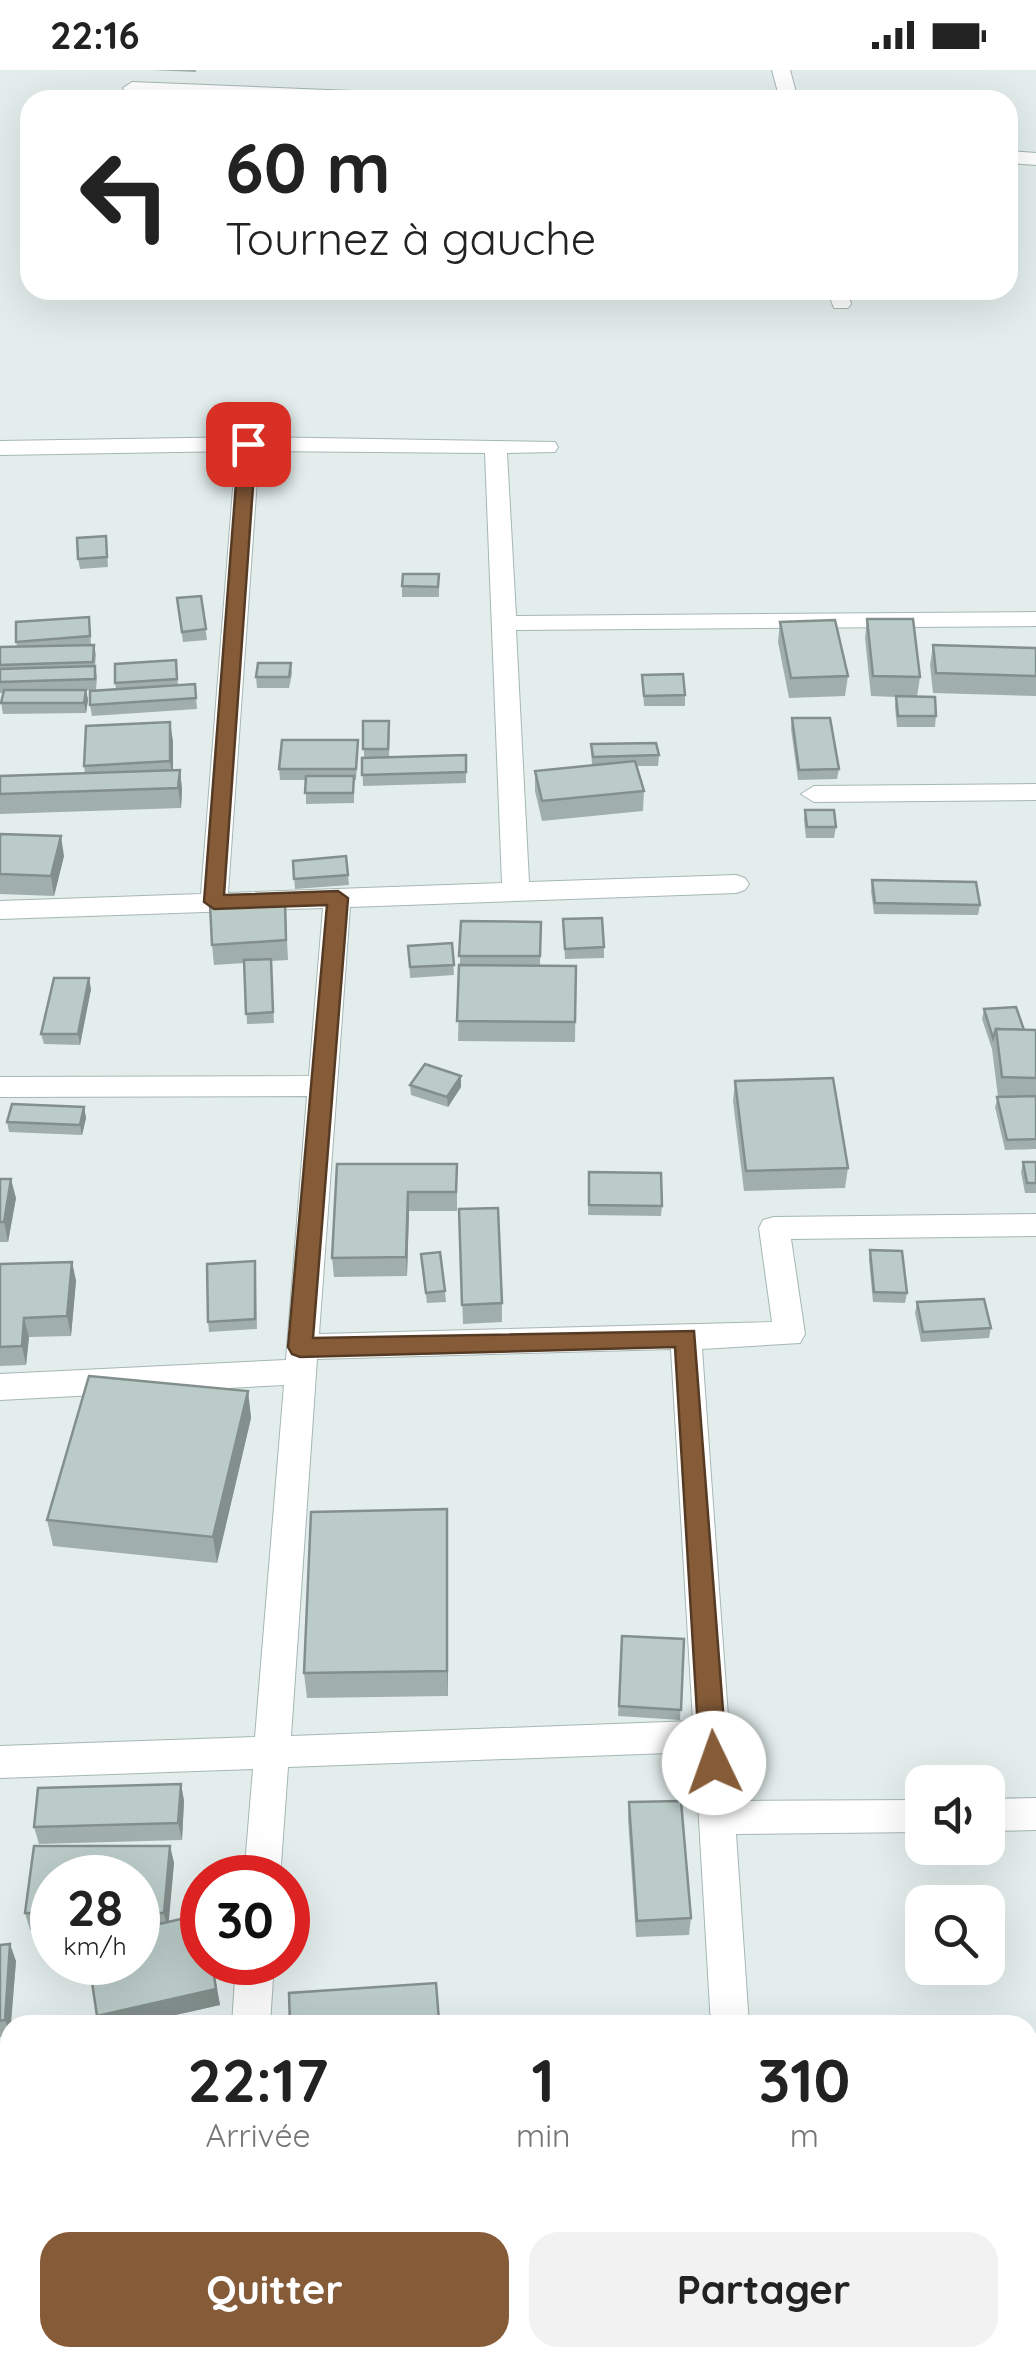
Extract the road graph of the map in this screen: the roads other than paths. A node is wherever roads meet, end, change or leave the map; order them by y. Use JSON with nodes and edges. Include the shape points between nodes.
{"nodes":[{"id":1,"x":132,"y":88,"type":"dead end"},
{"id":2,"x":166,"y":90,"type":"edge"},
{"id":3,"x":248,"y":444,"type":"junction"},
{"id":4,"x":496,"y":446,"type":"junction"},
{"id":5,"x":547,"y":446,"type":"dead end"},
{"id":6,"x":0,"y":448,"type":"edge"},
{"id":7,"x":1036,"y":619,"type":"edge"},
{"id":8,"x":504,"y":623,"type":"junction"},
{"id":9,"x":1036,"y":792,"type":"edge"},
{"id":10,"x":814,"y":794,"type":"dead end"},
{"id":11,"x":736,"y":884,"type":"dead end"},
{"id":12,"x":516,"y":892,"type":"junction"},
{"id":13,"x":338,"y":898,"type":"junction"},
{"id":14,"x":214,"y":902,"type":"junction"},
{"id":15,"x":0,"y":910,"type":"edge"},
{"id":16,"x":323,"y":1086,"type":"junction"},
{"id":17,"x":0,"y":1087,"type":"edge"},
{"id":18,"x":1036,"y":1225,"type":"edge"},
{"id":19,"x":686,"y":1338,"type":"junction"},
{"id":20,"x":300,"y":1360,"type":"junction"},
{"id":21,"x":0,"y":1387,"type":"edge"},
{"id":22,"x":712,"y":1736,"type":"junction"},
{"id":23,"x":271,"y":1752,"type":"junction"},
{"id":24,"x":0,"y":1762,"type":"edge"},
{"id":25,"x":1036,"y":1814,"type":"edge"},
{"id":26,"x":1005,"y":1815,"type":"edge"},
{"id":27,"x":905,"y":1816,"type":"edge"},
{"id":28,"x":716,"y":1818,"type":"junction"},
{"id":29,"x":264,"y":1855,"type":"edge"},
{"id":30,"x":254,"y":1985,"type":"edge"},
{"id":31,"x":252,"y":2015,"type":"edge"},
{"id":32,"x":729,"y":2015,"type":"edge"}],
"edges":[{"from":1,"to":2,"type":"street"},
{"from":3,"to":4,"type":"street"},
{"from":3,"to":6,"type":"street"},
{"from":3,"to":14,"type":"street"},
{"from":4,"to":5,"type":"street"},
{"from":4,"to":8,"type":"street"},
{"from":7,"to":8,"type":"street"},
{"from":8,"to":12,"type":"street"},
{"from":9,"to":10,"type":"street"},
{"from":11,"to":12,"type":"street"},
{"from":12,"to":13,"type":"street"},
{"from":13,"to":14,"type":"street"},
{"from":13,"to":16,"type":"street"},
{"from":14,"to":15,"type":"street"},
{"from":16,"to":17,"type":"street"},
{"from":16,"to":20,"type":"street"},
{"from":18,"to":19,"type":"street","via":[[774,1228],[789,1334]]},
{"from":19,"to":20,"type":"street"},
{"from":19,"to":22,"type":"street"},
{"from":20,"to":21,"type":"street"},
{"from":20,"to":23,"type":"street"},
{"from":22,"to":23,"type":"street"},
{"from":22,"to":28,"type":"street"},
{"from":23,"to":24,"type":"street"},
{"from":23,"to":29,"type":"street"},
{"from":25,"to":26,"type":"street"},
{"from":27,"to":28,"type":"street"},
{"from":28,"to":32,"type":"street"},
{"from":30,"to":31,"type":"street"}]}
